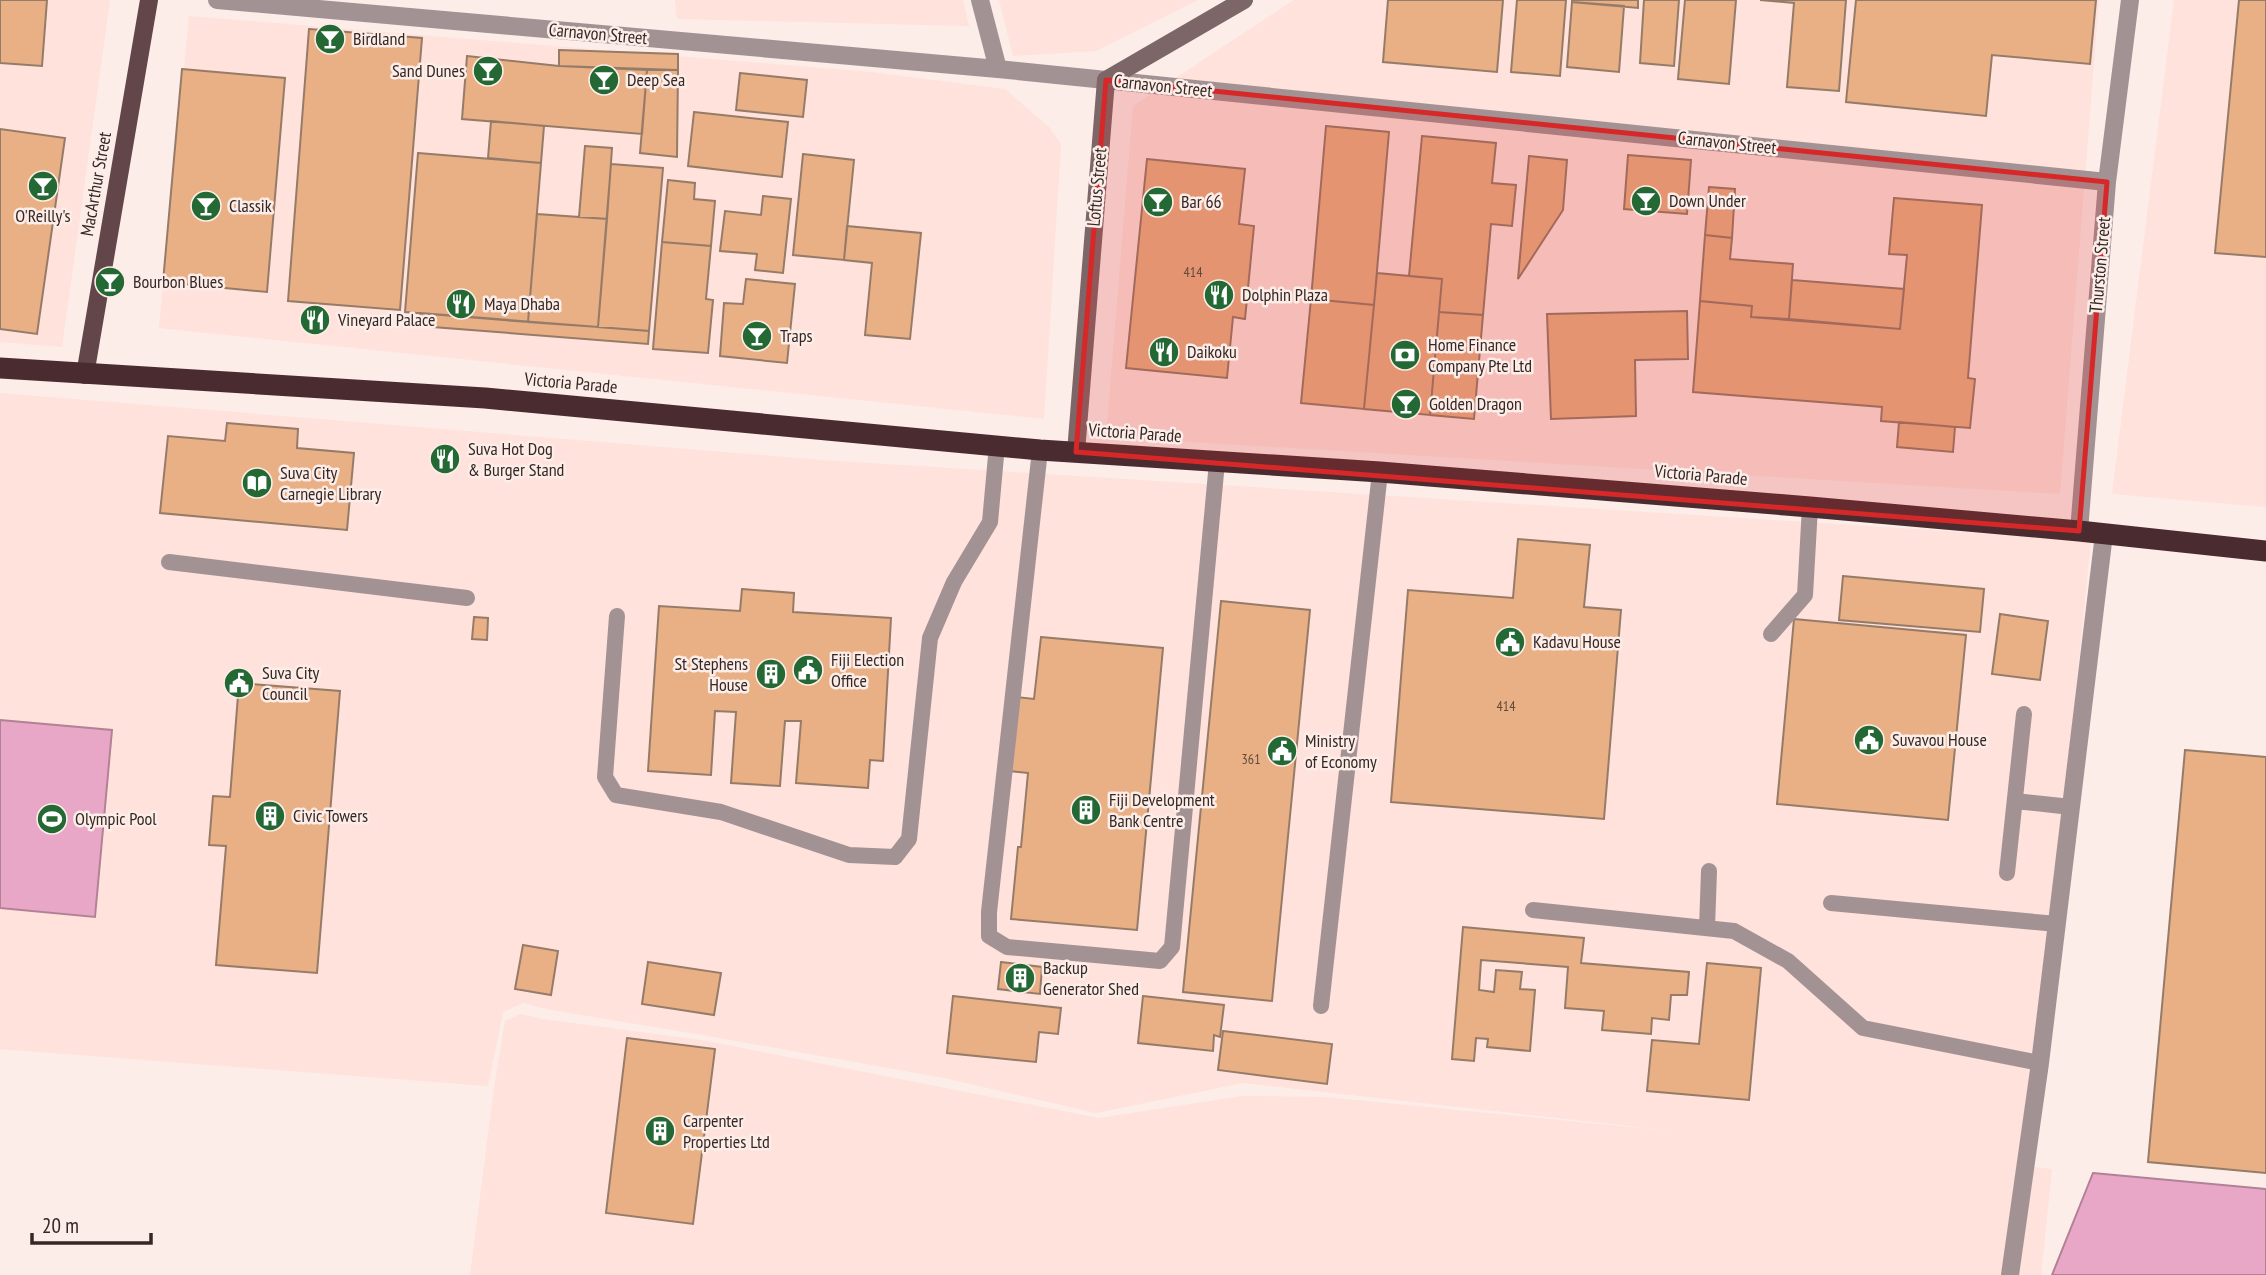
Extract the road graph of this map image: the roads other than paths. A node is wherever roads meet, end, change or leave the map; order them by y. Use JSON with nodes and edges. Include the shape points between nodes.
{"nodes":[{"id":1,"x":149,"y":0,"type":"edge"},
{"id":2,"x":217,"y":0,"type":"edge"},
{"id":3,"x":980,"y":0,"type":"edge"},
{"id":4,"x":1244,"y":0,"type":"edge"},
{"id":5,"x":2130,"y":0,"type":"edge"},
{"id":6,"x":998,"y":69,"type":"junction"},
{"id":7,"x":1106,"y":80,"type":"junction"},
{"id":8,"x":2107,"y":182,"type":"junction"},
{"id":9,"x":0,"y":368,"type":"edge"},
{"id":10,"x":85,"y":374,"type":"junction"},
{"id":11,"x":997,"y":446,"type":"junction"},
{"id":12,"x":1040,"y":450,"type":"junction"},
{"id":13,"x":1076,"y":452,"type":"junction"},
{"id":14,"x":1217,"y":462,"type":"junction"},
{"id":15,"x":1380,"y":472,"type":"junction"},
{"id":16,"x":1810,"y":507,"type":"junction"},
{"id":17,"x":2079,"y":531,"type":"junction"},
{"id":18,"x":2104,"y":534,"type":"junction"},
{"id":19,"x":2266,"y":551,"type":"edge"},
{"id":20,"x":169,"y":562,"type":"dead end"},
{"id":21,"x":467,"y":598,"type":"dead end"},
{"id":22,"x":617,"y":616,"type":"dead end"},
{"id":23,"x":1771,"y":634,"type":"dead end"},
{"id":24,"x":2024,"y":714,"type":"dead end"},
{"id":25,"x":2015,"y":801,"type":"junction"},
{"id":26,"x":2071,"y":807,"type":"junction"},
{"id":27,"x":1709,"y":871,"type":"dead end"},
{"id":28,"x":2007,"y":873,"type":"dead end"},
{"id":29,"x":1831,"y":903,"type":"dead end"},
{"id":30,"x":1533,"y":910,"type":"dead end"},
{"id":31,"x":2057,"y":924,"type":"junction"},
{"id":32,"x":1707,"y":928,"type":"junction"},
{"id":33,"x":1321,"y":1006,"type":"dead end"},
{"id":34,"x":2040,"y":1063,"type":"junction"},
{"id":35,"x":2010,"y":1275,"type":"edge"}],
"edges":[{"from":1,"to":10,"type":"main road","name":"MacArthur Street"},
{"from":2,"to":6,"type":"street","name":"Carnavon Street"},
{"from":3,"to":6,"type":"street"},
{"from":4,"to":7,"type":"street"},
{"from":5,"to":8,"type":"street","name":"Thurston Street"},
{"from":6,"to":7,"type":"street","name":"Carnavon Street"},
{"from":7,"to":8,"type":"street","name":"Carnavon Street"},
{"from":7,"to":13,"type":"street","name":"Loftus Street"},
{"from":8,"to":17,"type":"street","name":"Thurston Street"},
{"from":9,"to":10,"type":"highway","name":"Victoria Parade"},
{"from":10,"to":11,"type":"highway","name":"Victoria Parade","via":[[485,398]]},
{"from":11,"to":12,"type":"highway","name":"Victoria Parade"},
{"from":11,"to":22,"type":"lane","via":[[990,522],[954,582],[930,638],[909,838],[895,857],[849,855],[721,812],[616,795],[605,777]]},
{"from":12,"to":13,"type":"highway","name":"Victoria Parade"},
{"from":12,"to":14,"type":"lane","via":[[989,936],[1007,947],[1151,961],[1160,961],[1172,947]]},
{"from":13,"to":14,"type":"highway","name":"Victoria Parade"},
{"from":14,"to":15,"type":"highway","name":"Victoria Parade"},
{"from":15,"to":16,"type":"highway","name":"Victoria Parade"},
{"from":15,"to":33,"type":"lane"},
{"from":16,"to":17,"type":"highway","name":"Victoria Parade"},
{"from":16,"to":23,"type":"lane","via":[[1805,595]]},
{"from":17,"to":18,"type":"highway","name":"Victoria Parade"},
{"from":18,"to":19,"type":"highway","name":"Victoria Parade"},
{"from":18,"to":26,"type":"street"},
{"from":20,"to":21,"type":"lane"},
{"from":24,"to":25,"type":"lane"},
{"from":25,"to":26,"type":"lane"},
{"from":25,"to":28,"type":"lane"},
{"from":26,"to":31,"type":"street"},
{"from":27,"to":32,"type":"lane"},
{"from":29,"to":31,"type":"lane"},
{"from":30,"to":32,"type":"lane"},
{"from":31,"to":34,"type":"street"},
{"from":32,"to":34,"type":"lane","via":[[1734,931],[1788,961],[1863,1028]]},
{"from":34,"to":35,"type":"street"}]}
